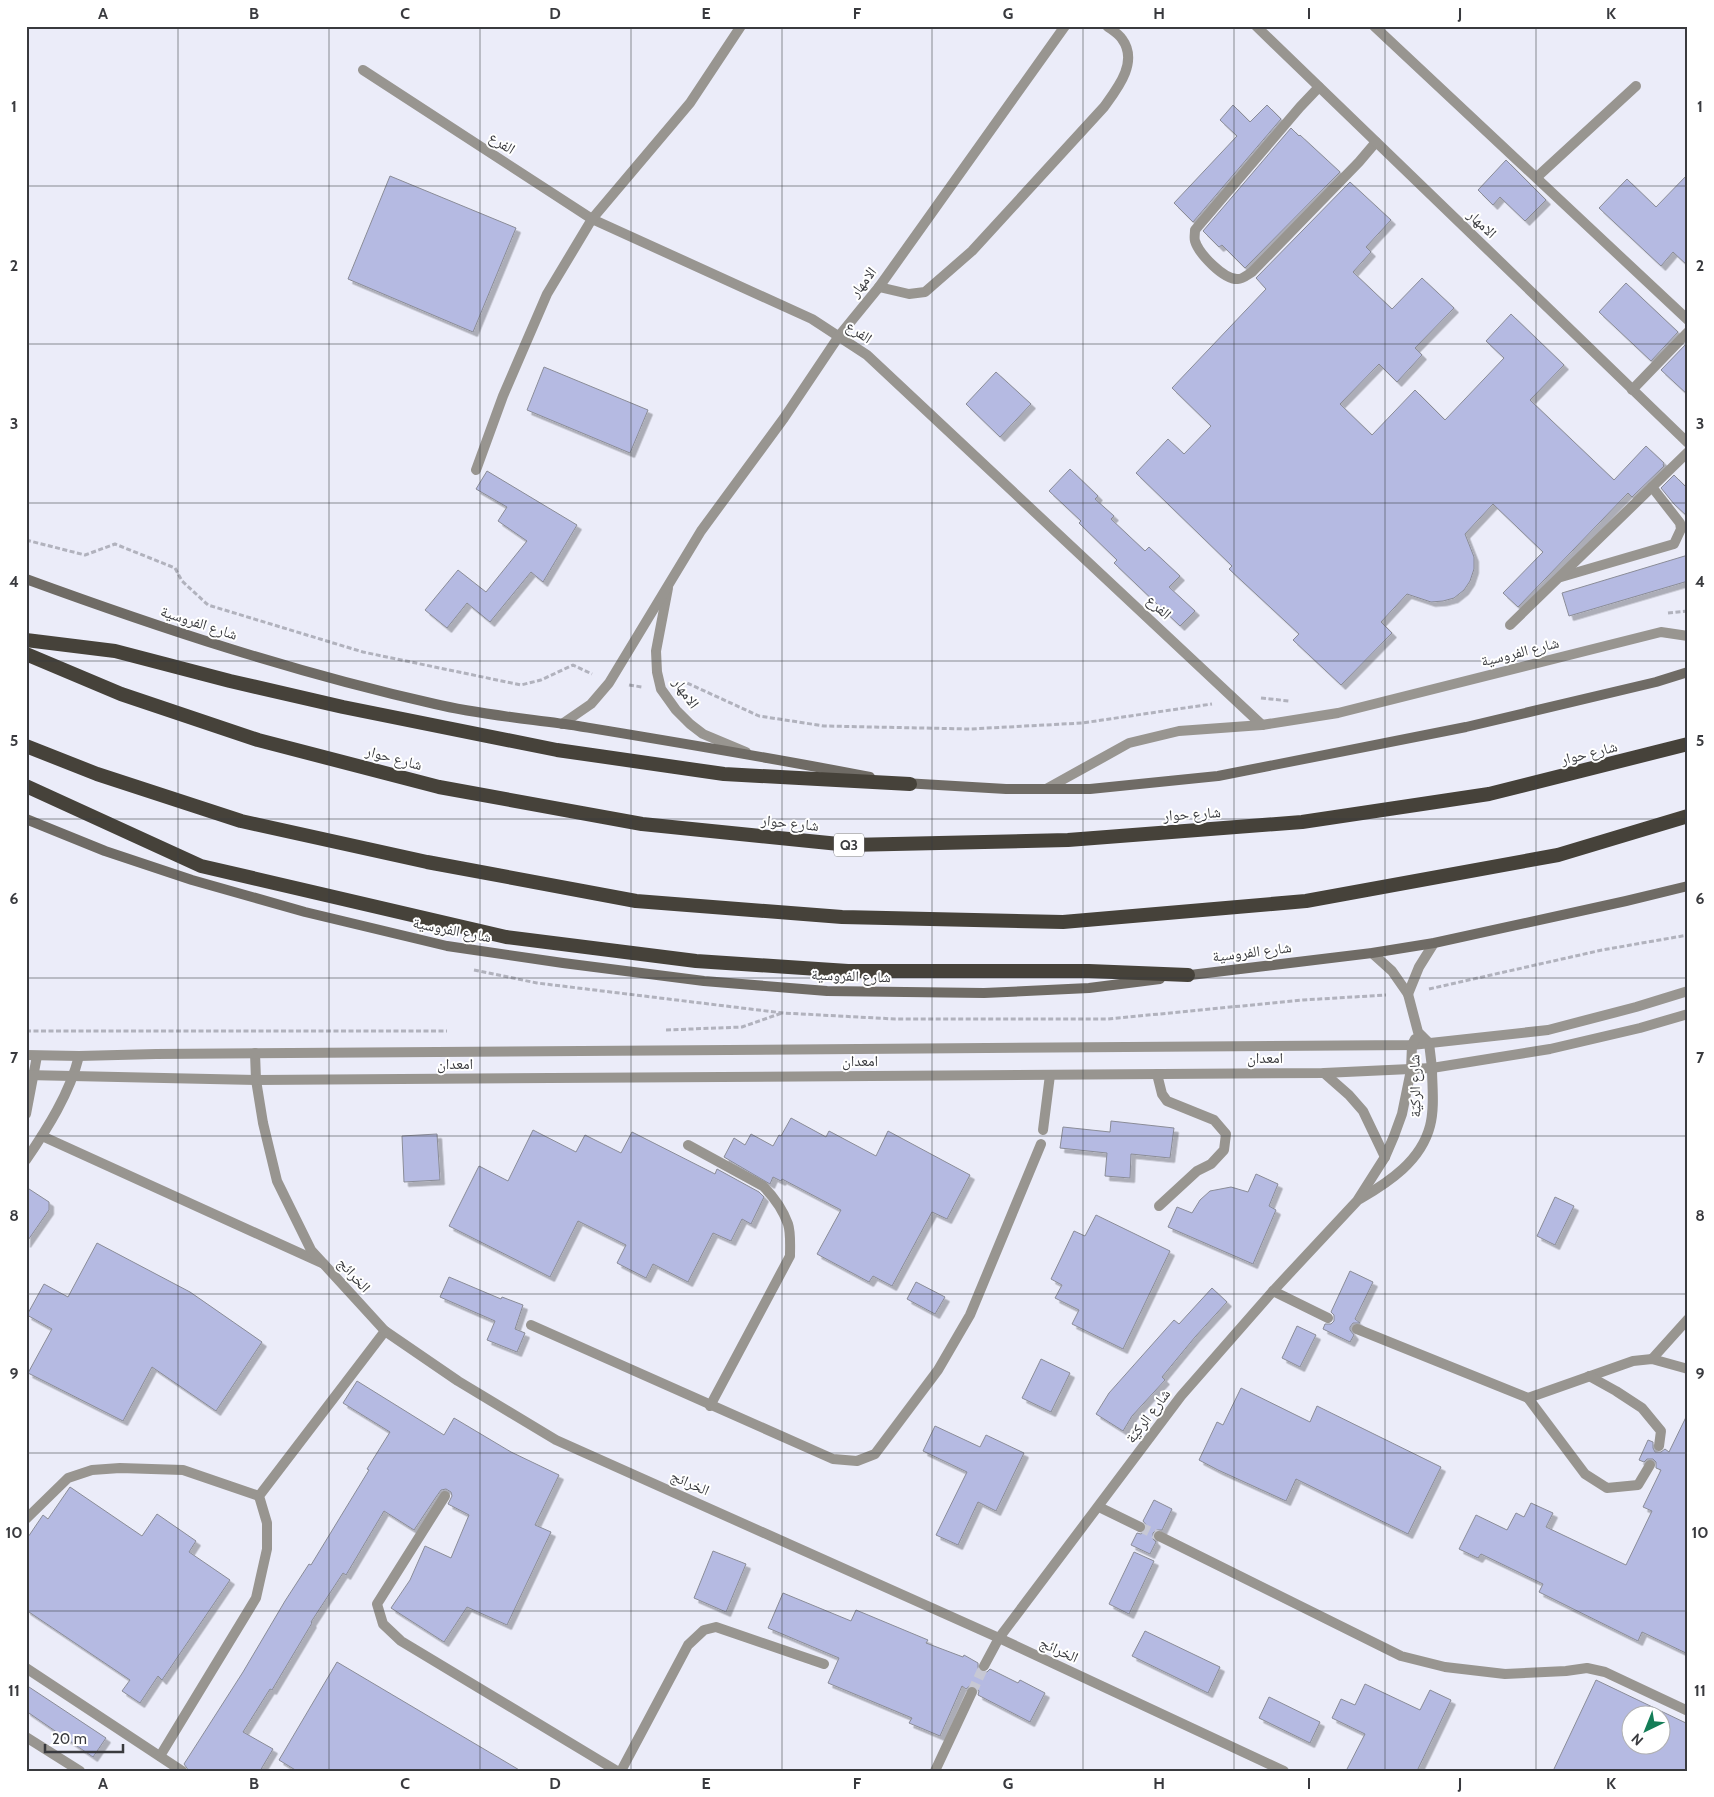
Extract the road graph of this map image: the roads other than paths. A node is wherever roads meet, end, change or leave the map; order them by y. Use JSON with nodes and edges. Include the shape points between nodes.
{"nodes":[{"id":1,"x":741,"y":26,"type":"edge"},
{"id":2,"x":1065,"y":26,"type":"edge"},
{"id":3,"x":1107,"y":26,"type":"edge"},
{"id":4,"x":1256,"y":26,"type":"edge"},
{"id":5,"x":1374,"y":26,"type":"edge"},
{"id":6,"x":363,"y":70,"type":"dead end"},
{"id":7,"x":1636,"y":86,"type":"dead end"},
{"id":8,"x":1319,"y":87,"type":"junction"},
{"id":9,"x":1376,"y":142,"type":"junction"},
{"id":10,"x":1537,"y":177,"type":"junction"},
{"id":11,"x":592,"y":219,"type":"junction"},
{"id":12,"x":879,"y":287,"type":"junction"},
{"id":13,"x":1688,"y":320,"type":"edge"},
{"id":14,"x":1688,"y":332,"type":"edge"},
{"id":15,"x":838,"y":336,"type":"junction"},
{"id":16,"x":1632,"y":390,"type":"junction"},
{"id":17,"x":1688,"y":444,"type":"edge"},
{"id":18,"x":1688,"y":452,"type":"edge"},
{"id":19,"x":476,"y":470,"type":"dead end"},
{"id":20,"x":1652,"y":487,"type":"junction"},
{"id":21,"x":1558,"y":578,"type":"junction"},
{"id":22,"x":26,"y":579,"type":"edge"},
{"id":23,"x":669,"y":582,"type":"junction"},
{"id":24,"x":1510,"y":625,"type":"dead end"},
{"id":25,"x":1688,"y":636,"type":"edge"},
{"id":26,"x":26,"y":640,"type":"edge"},
{"id":27,"x":26,"y":654,"type":"edge"},
{"id":28,"x":1688,"y":672,"type":"edge"},
{"id":29,"x":562,"y":724,"type":"junction"},
{"id":30,"x":1262,"y":725,"type":"junction"},
{"id":31,"x":1688,"y":744,"type":"edge"},
{"id":32,"x":26,"y":746,"type":"edge"},
{"id":33,"x":750,"y":754,"type":"junction"},
{"id":34,"x":910,"y":784,"type":"junction"},
{"id":35,"x":26,"y":786,"type":"edge"},
{"id":36,"x":1046,"y":789,"type":"junction"},
{"id":37,"x":1688,"y":816,"type":"edge"},
{"id":38,"x":26,"y":819,"type":"edge"},
{"id":39,"x":1688,"y":886,"type":"edge"},
{"id":40,"x":1434,"y":943,"type":"junction"},
{"id":41,"x":1372,"y":953,"type":"junction"},
{"id":42,"x":1188,"y":975,"type":"junction"},
{"id":43,"x":1688,"y":992,"type":"edge"},
{"id":44,"x":1408,"y":994,"type":"junction"},
{"id":45,"x":1688,"y":1014,"type":"edge"},
{"id":46,"x":1418,"y":1032,"type":"junction"},
{"id":47,"x":1429,"y":1043,"type":"junction"},
{"id":48,"x":1412,"y":1045,"type":"junction"},
{"id":49,"x":255,"y":1053,"type":"junction"},
{"id":50,"x":32,"y":1055,"type":"edge"},
{"id":51,"x":78,"y":1056,"type":"junction"},
{"id":52,"x":1432,"y":1068,"type":"junction"},
{"id":53,"x":1411,"y":1070,"type":"junction"},
{"id":54,"x":1324,"y":1073,"type":"junction"},
{"id":55,"x":1157,"y":1074,"type":"junction"},
{"id":56,"x":30,"y":1075,"type":"edge"},
{"id":57,"x":74,"y":1075,"type":"junction"},
{"id":58,"x":1050,"y":1075,"type":"junction"},
{"id":59,"x":256,"y":1080,"type":"junction"},
{"id":60,"x":26,"y":1114,"type":"edge"},
{"id":61,"x":1043,"y":1130,"type":"dead end"},
{"id":62,"x":42,"y":1136,"type":"junction"},
{"id":63,"x":1041,"y":1144,"type":"dead end"},
{"id":64,"x":688,"y":1145,"type":"dead end"},
{"id":65,"x":1385,"y":1158,"type":"junction"},
{"id":66,"x":26,"y":1160,"type":"edge"},
{"id":67,"x":1357,"y":1201,"type":"junction"},
{"id":68,"x":1159,"y":1206,"type":"dead end"},
{"id":69,"x":324,"y":1264,"type":"junction"},
{"id":70,"x":1273,"y":1290,"type":"junction"},
{"id":71,"x":1328,"y":1318,"type":"dead end"},
{"id":72,"x":1688,"y":1319,"type":"edge"},
{"id":73,"x":531,"y":1325,"type":"dead end"},
{"id":74,"x":1357,"y":1329,"type":"dead end"},
{"id":75,"x":385,"y":1331,"type":"junction"},
{"id":76,"x":1652,"y":1359,"type":"junction"},
{"id":77,"x":1688,"y":1369,"type":"edge"},
{"id":78,"x":1589,"y":1376,"type":"junction"},
{"id":79,"x":1528,"y":1398,"type":"junction"},
{"id":80,"x":710,"y":1406,"type":"junction"},
{"id":81,"x":1659,"y":1446,"type":"dead end"},
{"id":82,"x":1650,"y":1465,"type":"dead end"},
{"id":83,"x":259,"y":1496,"type":"junction"},
{"id":84,"x":445,"y":1496,"type":"dead end"},
{"id":85,"x":1099,"y":1507,"type":"junction"},
{"id":86,"x":26,"y":1519,"type":"edge"},
{"id":87,"x":1140,"y":1527,"type":"tunnel mouth"},
{"id":88,"x":1159,"y":1536,"type":"tunnel mouth"},
{"id":89,"x":999,"y":1638,"type":"junction"},
{"id":90,"x":824,"y":1664,"type":"dead end"},
{"id":91,"x":984,"y":1666,"type":"tunnel mouth"},
{"id":92,"x":26,"y":1668,"type":"edge"},
{"id":93,"x":972,"y":1692,"type":"tunnel mouth"},
{"id":94,"x":1688,"y":1711,"type":"edge"},
{"id":95,"x":26,"y":1737,"type":"edge"},
{"id":96,"x":160,"y":1756,"type":"junction"},
{"id":97,"x":80,"y":1771,"type":"edge"},
{"id":98,"x":182,"y":1771,"type":"edge"},
{"id":99,"x":617,"y":1771,"type":"edge"},
{"id":100,"x":621,"y":1771,"type":"edge"},
{"id":101,"x":935,"y":1771,"type":"edge"},
{"id":102,"x":1284,"y":1771,"type":"edge"}],
"edges":[{"from":1,"to":11,"type":"street","via":[[690,103]]},
{"from":2,"to":12,"type":"street","name":"الامهار"},
{"from":3,"to":12,"type":"street","via":[[1123,40],[1128,56],[1126,72],[1104,107],[972,252],[925,292],[909,294]]},
{"from":4,"to":8,"type":"street","name":"الامهار"},
{"from":5,"to":10,"type":"street"},
{"from":6,"to":11,"type":"street","name":"الفرع"},
{"from":7,"to":10,"type":"street"},
{"from":8,"to":9,"type":"street","name":"الامهار"},
{"from":8,"to":9,"type":"street","via":[[1195,230],[1194,240],[1198,249],[1209,261],[1226,276],[1236,279],[1252,272]]},
{"from":9,"to":16,"type":"street","name":"الامهار"},
{"from":10,"to":13,"type":"street"},
{"from":11,"to":15,"type":"street","name":"الفرع","via":[[812,319]]},
{"from":11,"to":19,"type":"street","via":[[546,294]]},
{"from":12,"to":15,"type":"street","name":"الامهار"},
{"from":14,"to":16,"type":"street"},
{"from":15,"to":23,"type":"street","name":"الامهار","via":[[784,418],[701,531]]},
{"from":15,"to":30,"type":"street","name":"الفرع","via":[[867,355]]},
{"from":16,"to":17,"type":"street","name":"الامهار"},
{"from":18,"to":20,"type":"street"},
{"from":20,"to":21,"type":"street"},
{"from":20,"to":21,"type":"street","via":[[1680,523],[1682,529],[1674,544]]},
{"from":21,"to":24,"type":"street"},
{"from":22,"to":29,"type":"main road","name":"شارع الفروسية","via":[[115,612],[342,682],[438,705]]},
{"from":23,"to":29,"type":"street","name":"الامهار","via":[[609,684],[591,704]]},
{"from":23,"to":33,"type":"street","name":"الامهار","via":[[656,651],[661,689],[676,710],[703,734]]},
{"from":25,"to":30,"type":"street","name":"شارع الفروسية","via":[[1662,632],[1338,712]]},
{"from":26,"to":34,"type":"highway","via":[[115,651],[343,707],[557,750],[724,774]]},
{"from":27,"to":31,"type":"highway","name":"شارع حوار","number":"Q3","via":[[121,694],[258,740],[439,787],[642,824],[849,845],[1068,840],[1302,822],[1489,794]]},
{"from":28,"to":36,"type":"main road","name":"شارع الفروسية","via":[[1466,727],[1218,776],[1090,789]]},
{"from":29,"to":33,"type":"main road","name":"شارع الفروسية"},
{"from":30,"to":36,"type":"street","name":"شارع الفروسية","via":[[1179,731],[1129,743]]},
{"from":32,"to":37,"type":"highway","via":[[97,774],[241,821],[427,862],[636,901],[842,917],[1063,922],[1306,901],[1558,855]]},
{"from":33,"to":34,"type":"main road","name":"شارع الفروسية"},
{"from":34,"to":36,"type":"main road","name":"شارع الفروسية"},
{"from":35,"to":42,"type":"highway","via":[[201,866],[506,937],[696,961],[848,971],[1089,971]]},
{"from":38,"to":42,"type":"main road","name":"شارع الفروسية","via":[[104,851],[183,878],[305,912],[447,946],[563,963],[704,981],[827,991],[984,992],[1088,988]]},
{"from":39,"to":40,"type":"main road","name":"شارع الفروسية"},
{"from":40,"to":41,"type":"main road","name":"شارع الفروسية"},
{"from":40,"to":44,"type":"street"},
{"from":41,"to":42,"type":"main road","name":"شارع الفروسية"},
{"from":41,"to":44,"type":"street","via":[[1392,971]]},
{"from":43,"to":47,"type":"street","name":"امعدان","via":[[1548,1030]]},
{"from":44,"to":46,"type":"street"},
{"from":45,"to":52,"type":"street","name":"امعدان","via":[[1550,1049]]},
{"from":46,"to":47,"type":"street","name":"شارع الركيّة"},
{"from":46,"to":48,"type":"street","name":"شارع الركيّة"},
{"from":47,"to":48,"type":"street","name":"امعدان"},
{"from":47,"to":52,"type":"street","name":"شارع الركيّة"},
{"from":48,"to":49,"type":"street","name":"امعدان"},
{"from":48,"to":53,"type":"street","name":"شارع الركيّة"},
{"from":49,"to":51,"type":"street","name":"امعدان"},
{"from":49,"to":59,"type":"street","name":"الخرائج"},
{"from":50,"to":51,"type":"street","name":"امعدان"},
{"from":50,"to":56,"type":"street"},
{"from":51,"to":57,"type":"street"},
{"from":52,"to":53,"type":"street","name":"امعدان"},
{"from":52,"to":67,"type":"street","name":"شارع الركيّة","via":[[1431,1122],[1418,1152],[1386,1183]]},
{"from":53,"to":54,"type":"street","name":"امعدان"},
{"from":53,"to":65,"type":"street","name":"شارع الركيّة","via":[[1402,1114]]},
{"from":54,"to":55,"type":"street","name":"امعدان"},
{"from":54,"to":65,"type":"street","via":[[1363,1111]]},
{"from":55,"to":58,"type":"street","name":"امعدان"},
{"from":55,"to":68,"type":"street","via":[[1167,1101],[1214,1120],[1226,1134],[1224,1150],[1211,1164],[1197,1171]]},
{"from":56,"to":57,"type":"street","name":"امعدان"},
{"from":56,"to":60,"type":"street"},
{"from":57,"to":59,"type":"street","name":"امعدان"},
{"from":57,"to":62,"type":"street"},
{"from":58,"to":59,"type":"street","name":"امعدان"},
{"from":58,"to":61,"type":"street"},
{"from":59,"to":69,"type":"street","name":"الخرائج","via":[[277,1181],[311,1250]]},
{"from":62,"to":66,"type":"street"},
{"from":62,"to":69,"type":"street"},
{"from":63,"to":80,"type":"street","via":[[970,1315],[938,1370],[874,1454],[857,1461],[833,1459]]},
{"from":64,"to":80,"type":"street","via":[[763,1186],[788,1224],[790,1239],[790,1256]]},
{"from":65,"to":67,"type":"street","name":"شارع الركيّة"},
{"from":67,"to":70,"type":"street","name":"شارع الركيّة"},
{"from":69,"to":75,"type":"street","name":"الخرائج"},
{"from":70,"to":71,"type":"street"},
{"from":70,"to":85,"type":"street","name":"شارع الركيّة","via":[[1181,1396]]},
{"from":72,"to":76,"type":"street"},
{"from":73,"to":80,"type":"street"},
{"from":74,"to":79,"type":"street"},
{"from":75,"to":83,"type":"street"},
{"from":75,"to":89,"type":"street","name":"الخرائج","via":[[458,1381],[556,1440]]},
{"from":76,"to":77,"type":"street"},
{"from":76,"to":78,"type":"street","via":[[1633,1360]]},
{"from":78,"to":79,"type":"street"},
{"from":78,"to":81,"type":"street","via":[[1642,1408],[1660,1430]]},
{"from":79,"to":82,"type":"street","via":[[1585,1474],[1607,1488],[1638,1485]]},
{"from":83,"to":86,"type":"street","via":[[183,1470],[92,1470],[68,1478]]},
{"from":83,"to":96,"type":"street","via":[[267,1523],[267,1549],[256,1598]]},
{"from":84,"to":99,"type":"street","via":[[377,1604],[383,1624],[401,1641]]},
{"from":85,"to":87,"type":"street"},
{"from":85,"to":89,"type":"street","name":"شارع الركيّة"},
{"from":88,"to":94,"type":"street","via":[[1401,1656],[1444,1667],[1505,1674],[1587,1668],[1605,1672]]},
{"from":89,"to":91,"type":"street","name":"شارع الركيّة"},
{"from":89,"to":102,"type":"street","name":"الخرائج"},
{"from":90,"to":100,"type":"street","via":[[716,1627],[704,1630],[688,1645]]},
{"from":92,"to":96,"type":"street"},
{"from":93,"to":101,"type":"street"},
{"from":95,"to":97,"type":"street"},
{"from":96,"to":98,"type":"street"}]}
